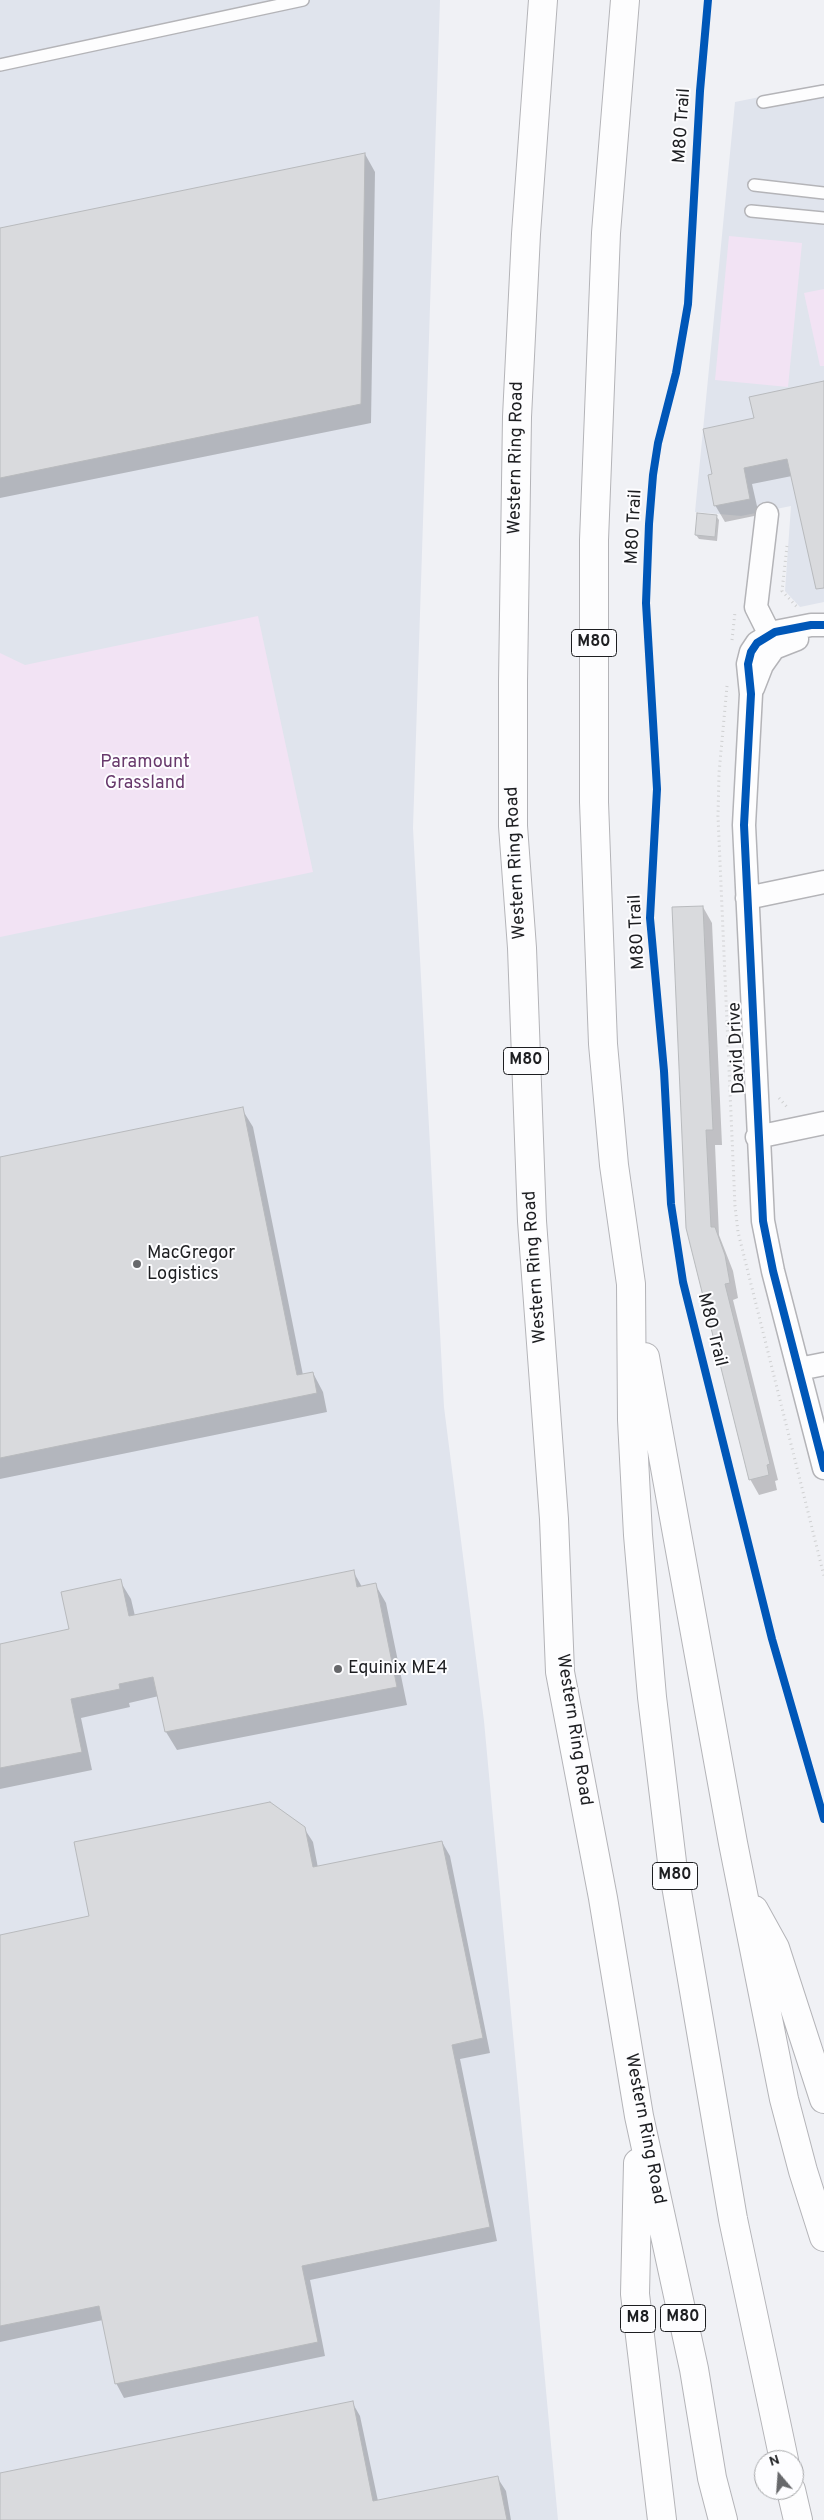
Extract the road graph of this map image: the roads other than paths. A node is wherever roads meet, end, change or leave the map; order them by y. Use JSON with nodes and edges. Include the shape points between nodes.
{"nodes":[{"id":1,"x":303,"y":0,"type":"edge"},
{"id":2,"x":543,"y":0,"type":"edge"},
{"id":3,"x":625,"y":0,"type":"edge"},
{"id":4,"x":0,"y":65,"type":"edge"},
{"id":5,"x":824,"y":91,"type":"edge"},
{"id":6,"x":763,"y":102,"type":"dead end"},
{"id":7,"x":754,"y":185,"type":"dead end"},
{"id":8,"x":824,"y":193,"type":"edge"},
{"id":9,"x":751,"y":211,"type":"dead end"},
{"id":10,"x":824,"y":218,"type":"edge"},
{"id":11,"x":767,"y":514,"type":"dead end"},
{"id":12,"x":824,"y":625,"type":"edge"},
{"id":13,"x":824,"y":630,"type":"edge"},
{"id":14,"x":777,"y":635,"type":"junction"},
{"id":15,"x":824,"y":882,"type":"edge"},
{"id":16,"x":747,"y":898,"type":"junction"},
{"id":17,"x":824,"y":1123,"type":"edge"},
{"id":18,"x":757,"y":1137,"type":"junction"},
{"id":19,"x":631,"y":1284,"type":"junction"},
{"id":20,"x":824,"y":1364,"type":"edge"},
{"id":21,"x":799,"y":1369,"type":"junction"},
{"id":22,"x":824,"y":1468,"type":"edge"},
{"id":23,"x":742,"y":1889,"type":"junction"},
{"id":24,"x":824,"y":2099,"type":"edge"},
{"id":25,"x":639,"y":2116,"type":"junction"},
{"id":26,"x":824,"y":2237,"type":"edge"},
{"id":27,"x":782,"y":2450,"type":"edge"},
{"id":28,"x":793,"y":2500,"type":"edge"},
{"id":29,"x":662,"y":2520,"type":"edge"},
{"id":30,"x":723,"y":2520,"type":"edge"},
{"id":31,"x":798,"y":2520,"type":"edge"}],
"edges":[{"from":1,"to":4,"type":"lane"},
{"from":2,"to":25,"type":"highway","name":"Western Ring Road","number":"M80","via":[[517,417],[513,826],[522,948],[532,1221],[554,1519],[560,1672],[603,1898]]},
{"from":3,"to":19,"type":"highway","number":"M80","via":[[606,233],[594,530],[594,802],[603,1044],[614,1165]]},
{"from":5,"to":6,"type":"lane"},
{"from":7,"to":8,"type":"lane"},
{"from":9,"to":10,"type":"lane"},
{"from":11,"to":14,"type":"street","via":[[760,589]]},
{"from":12,"to":14,"type":"street","via":[[811,625]]},
{"from":13,"to":14,"type":"street"},
{"from":14,"to":16,"type":"street","name":"David Drive","via":[[751,694],[744,794]]},
{"from":15,"to":16,"type":"street"},
{"from":16,"to":18,"type":"street","name":"David Drive"},
{"from":17,"to":18,"type":"street"},
{"from":18,"to":21,"type":"street","name":"David Drive","via":[[760,1196],[767,1242]]},
{"from":19,"to":23,"type":"highway"},
{"from":19,"to":27,"type":"highway","number":"M80","via":[[632,1420],[638,1536],[652,1697],[672,1862],[733,2219]]},
{"from":20,"to":21,"type":"street"},
{"from":21,"to":22,"type":"street","name":"David Drive"},
{"from":23,"to":24,"type":"highway","via":[[775,1948]]},
{"from":23,"to":26,"type":"highway","via":[[784,2099]]},
{"from":25,"to":29,"type":"highway","number":"M8","via":[[635,2294]]},
{"from":25,"to":30,"type":"highway","name":"Western Ring Road","number":"M80"},
{"from":28,"to":31,"type":"highway"}]}
